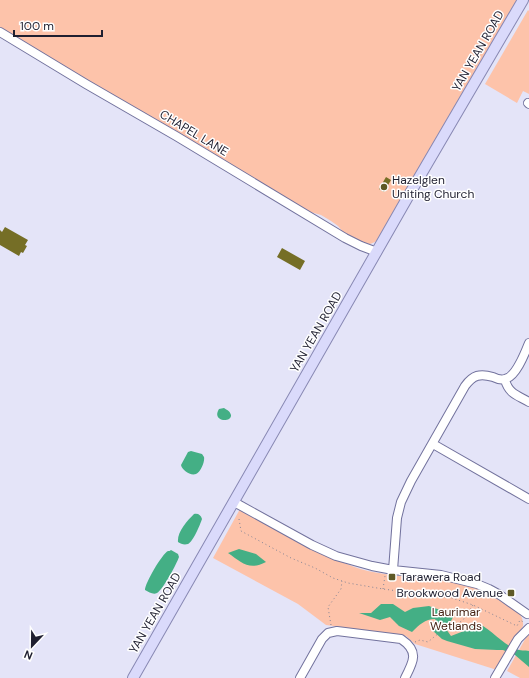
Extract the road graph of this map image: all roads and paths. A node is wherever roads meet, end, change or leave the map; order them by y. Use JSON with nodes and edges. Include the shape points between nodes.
{"nodes":[{"id":1,"x":525,"y":2,"type":"edge"},
{"id":2,"x":0,"y":32,"type":"edge"},
{"id":3,"x":377,"y":252,"type":"junction"},
{"id":4,"x":529,"y":344,"type":"edge"},
{"id":5,"x":505,"y":380,"type":"junction"},
{"id":6,"x":529,"y":402,"type":"edge"},
{"id":7,"x":432,"y":444,"type":"junction"},
{"id":8,"x":529,"y":499,"type":"edge"},
{"id":9,"x":234,"y":502,"type":"junction"},
{"id":10,"x":239,"y":518,"type":"dead end"},
{"id":11,"x":389,"y":570,"type":"junction"},
{"id":12,"x":342,"y":581,"type":"junction"},
{"id":13,"x":383,"y":589,"type":"junction"},
{"id":14,"x":473,"y":605,"type":"junction"},
{"id":15,"x":528,"y":617,"type":"edge"},
{"id":16,"x":330,"y":632,"type":"junction"},
{"id":17,"x":411,"y":647,"type":"junction"},
{"id":18,"x":133,"y":678,"type":"edge"},
{"id":19,"x":300,"y":678,"type":"edge"},
{"id":20,"x":405,"y":678,"type":"edge"},
{"id":21,"x":495,"y":678,"type":"edge"}],
"edges":[{"from":1,"to":3,"type":"main road","name":"YAN YEAN ROAD"},
{"from":2,"to":3,"type":"street","name":"CHAPEL LANE","via":[[345,238]]},
{"from":3,"to":9,"type":"main road","name":"YAN YEAN ROAD"},
{"from":4,"to":5,"type":"street","via":[[514,373]]},
{"from":5,"to":6,"type":"street","via":[[509,390]]},
{"from":5,"to":7,"type":"street","via":[[482,375],[472,378]]},
{"from":7,"to":8,"type":"street"},
{"from":7,"to":11,"type":"street","via":[[401,502]]},
{"from":9,"to":11,"type":"street","via":[[324,551]]},
{"from":9,"to":18,"type":"main road","name":"YAN YEAN ROAD"},
{"from":10,"to":12,"type":"path","via":[[241,530],[254,539]]},
{"from":11,"to":13,"type":"path"},
{"from":11,"to":15,"type":"street","via":[[465,580],[523,606]]},
{"from":12,"to":13,"type":"path"},
{"from":12,"to":16,"type":"path","via":[[340,589],[328,607]]},
{"from":13,"to":14,"type":"path","via":[[452,598]]},
{"from":14,"to":15,"type":"path","via":[[517,626],[520,620]]},
{"from":14,"to":17,"type":"path","via":[[457,624],[440,632],[428,642],[416,641]]},
{"from":15,"to":21,"type":"street","via":[[522,634]]},
{"from":16,"to":17,"type":"street","via":[[401,639]]},
{"from":16,"to":19,"type":"street","via":[[322,639]]},
{"from":17,"to":20,"type":"street","via":[[413,659]]}]}
